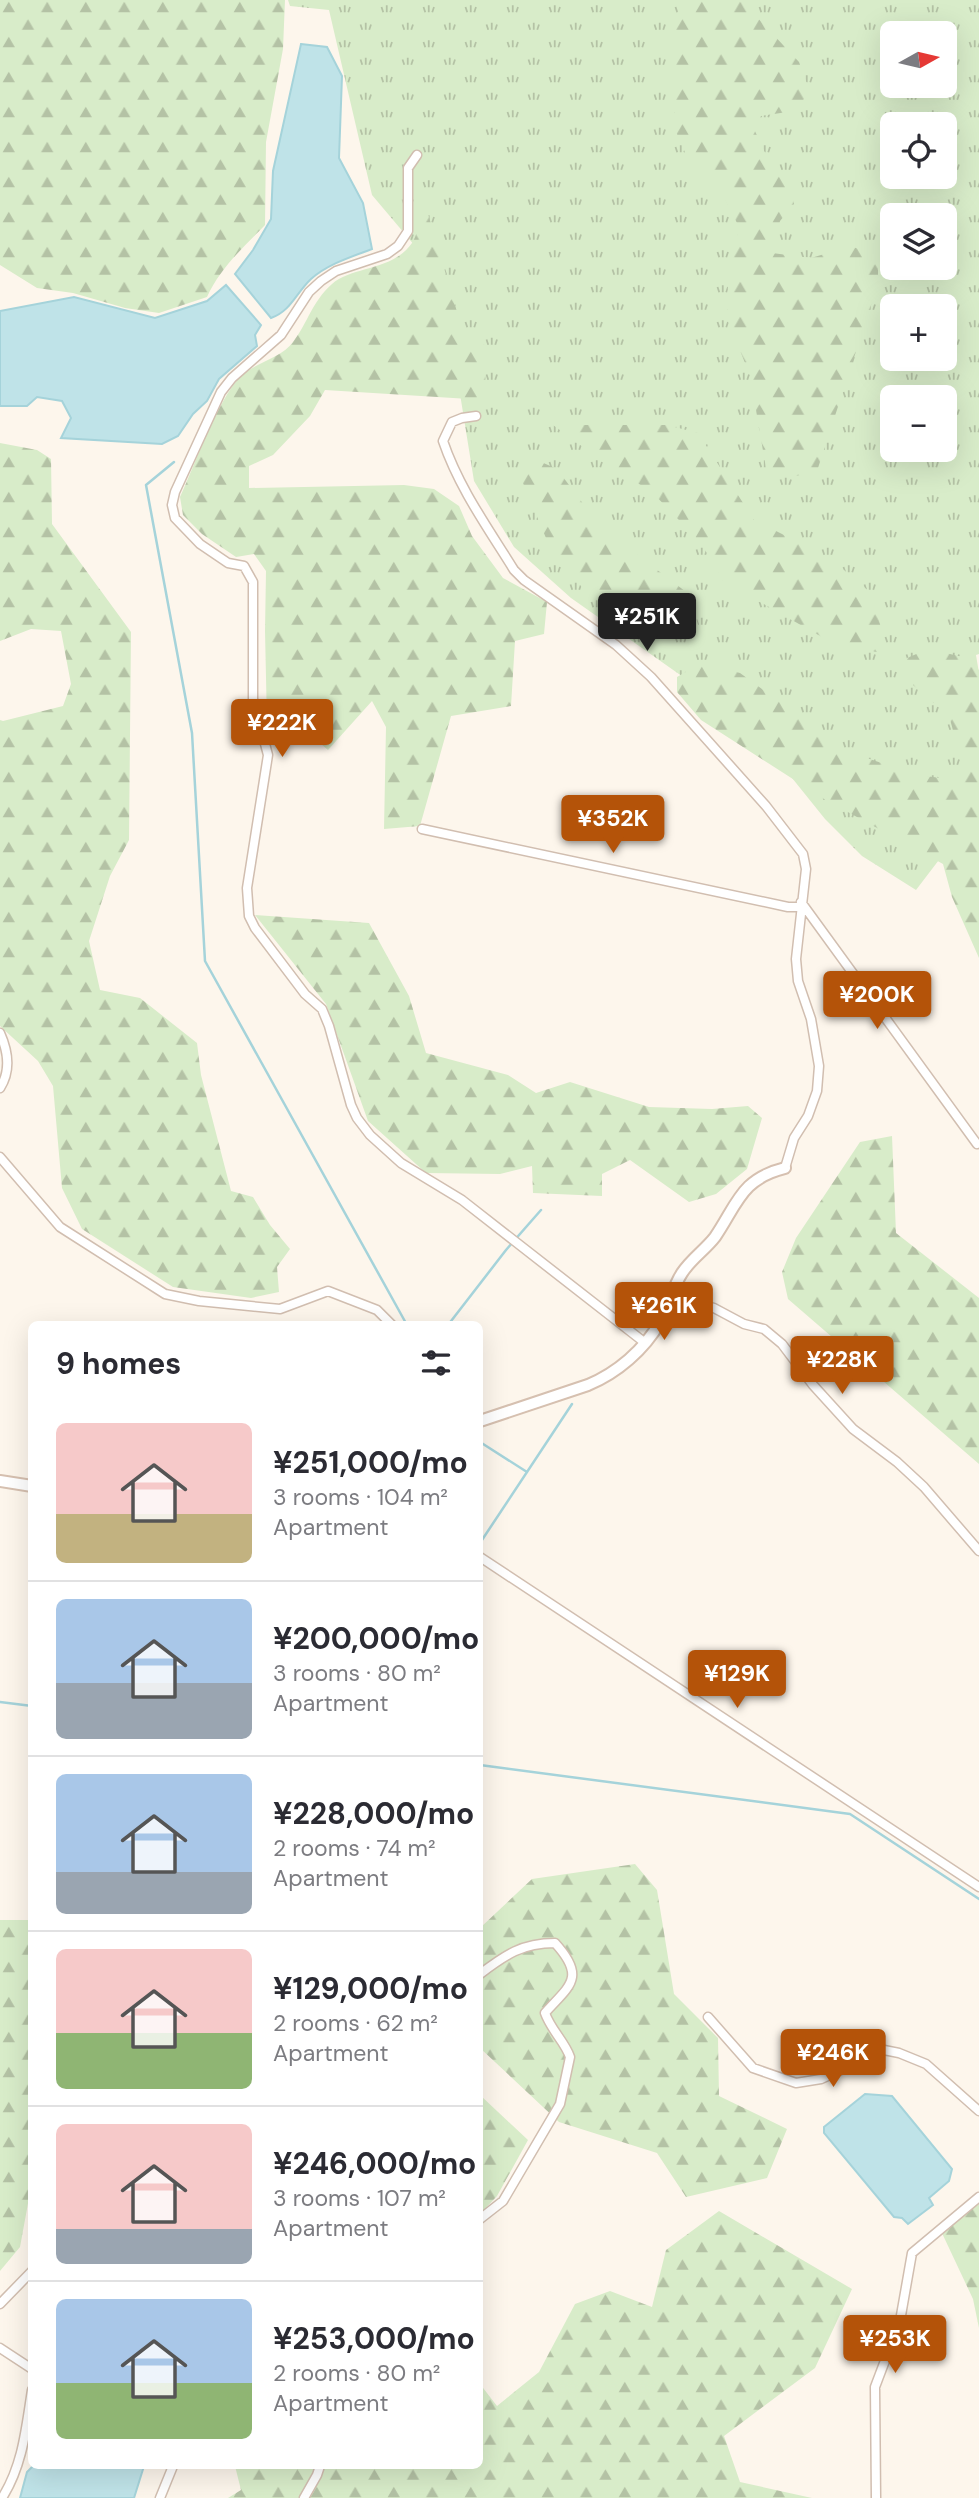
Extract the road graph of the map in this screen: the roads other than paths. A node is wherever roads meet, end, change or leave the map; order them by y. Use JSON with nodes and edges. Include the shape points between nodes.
{"nodes":[{"id":1,"x":417,"y":155,"type":"dead end"},
{"id":2,"x":476,"y":416,"type":"dead end"},
{"id":3,"x":422,"y":829,"type":"dead end"},
{"id":4,"x":801,"y":904,"type":"junction"},
{"id":5,"x":0,"y":1033,"type":"edge"},
{"id":6,"x":0,"y":1088,"type":"edge"},
{"id":7,"x":977,"y":1144,"type":"dead end"},
{"id":8,"x":0,"y":1157,"type":"edge"},
{"id":9,"x":785,"y":1168,"type":"joint"},
{"id":10,"x":671,"y":1297,"type":"junction"},
{"id":11,"x":388,"y":1321,"type":"edge"},
{"id":12,"x":644,"y":1342,"type":"junction"},
{"id":13,"x":483,"y":1420,"type":"edge"},
{"id":14,"x":0,"y":1482,"type":"edge"},
{"id":15,"x":28,"y":1486,"type":"edge"},
{"id":16,"x":979,"y":1550,"type":"edge"},
{"id":17,"x":483,"y":1559,"type":"edge"},
{"id":18,"x":979,"y":1887,"type":"edge"},
{"id":19,"x":483,"y":1972,"type":"edge"},
{"id":20,"x":708,"y":2017,"type":"dead end"},
{"id":21,"x":979,"y":2111,"type":"edge"},
{"id":22,"x":979,"y":2197,"type":"edge"},
{"id":23,"x":483,"y":2217,"type":"edge"},
{"id":24,"x":28,"y":2275,"type":"edge"},
{"id":25,"x":0,"y":2304,"type":"edge"},
{"id":26,"x":0,"y":2348,"type":"edge"},
{"id":27,"x":28,"y":2366,"type":"edge"},
{"id":28,"x":28,"y":2416,"type":"edge"},
{"id":29,"x":172,"y":2469,"type":"edge"},
{"id":30,"x":319,"y":2469,"type":"edge"},
{"id":31,"x":2,"y":2498,"type":"edge"},
{"id":32,"x":160,"y":2498,"type":"edge"},
{"id":33,"x":304,"y":2498,"type":"edge"},
{"id":34,"x":876,"y":2498,"type":"edge"}],
"edges":[{"from":1,"to":12,"type":"street","via":[[408,169],[408,231],[398,246],[336,271],[309,292],[282,335],[221,392],[174,492],[175,518],[200,544],[228,563],[244,566],[253,582],[253,699],[268,755],[247,888],[249,916],[305,994],[322,1009],[351,1105],[370,1135],[401,1163],[462,1200]]},
{"from":2,"to":4,"type":"street","via":[[452,422],[443,441],[450,463],[514,570],[616,645],[651,677],[766,806],[803,854],[806,869]]},
{"from":3,"to":4,"type":"street","via":[[774,904]]},
{"from":4,"to":7,"type":"street"},
{"from":4,"to":9,"type":"street","via":[[796,959],[811,1018],[817,1091],[793,1138]]},
{"from":5,"to":6,"type":"street","via":[[8,1063]]},
{"from":8,"to":11,"type":"street","via":[[60,1227],[165,1294],[280,1309],[328,1291],[377,1310]]},
{"from":9,"to":10,"type":"street","via":[[767,1173],[743,1192],[713,1239],[681,1274]]},
{"from":10,"to":12,"type":"street"},
{"from":10,"to":16,"type":"street","via":[[714,1308],[764,1329],[853,1429],[924,1486]]},
{"from":12,"to":13,"type":"street","via":[[604,1379]]},
{"from":14,"to":15,"type":"street"},
{"from":17,"to":18,"type":"street"},
{"from":19,"to":23,"type":"street","via":[[506,1953],[555,1943],[570,1964],[573,1979],[545,2013],[570,2057],[560,2104],[503,2201]]},
{"from":20,"to":21,"type":"street","via":[[753,2068],[796,2083],[821,2079],[884,2050],[926,2064]]},
{"from":22,"to":34,"type":"street","via":[[912,2253],[900,2321],[875,2387]]},
{"from":24,"to":25,"type":"street"},
{"from":26,"to":27,"type":"street"},
{"from":28,"to":31,"type":"street","via":[[22,2455]]},
{"from":29,"to":32,"type":"street"},
{"from":30,"to":33,"type":"street"}]}
